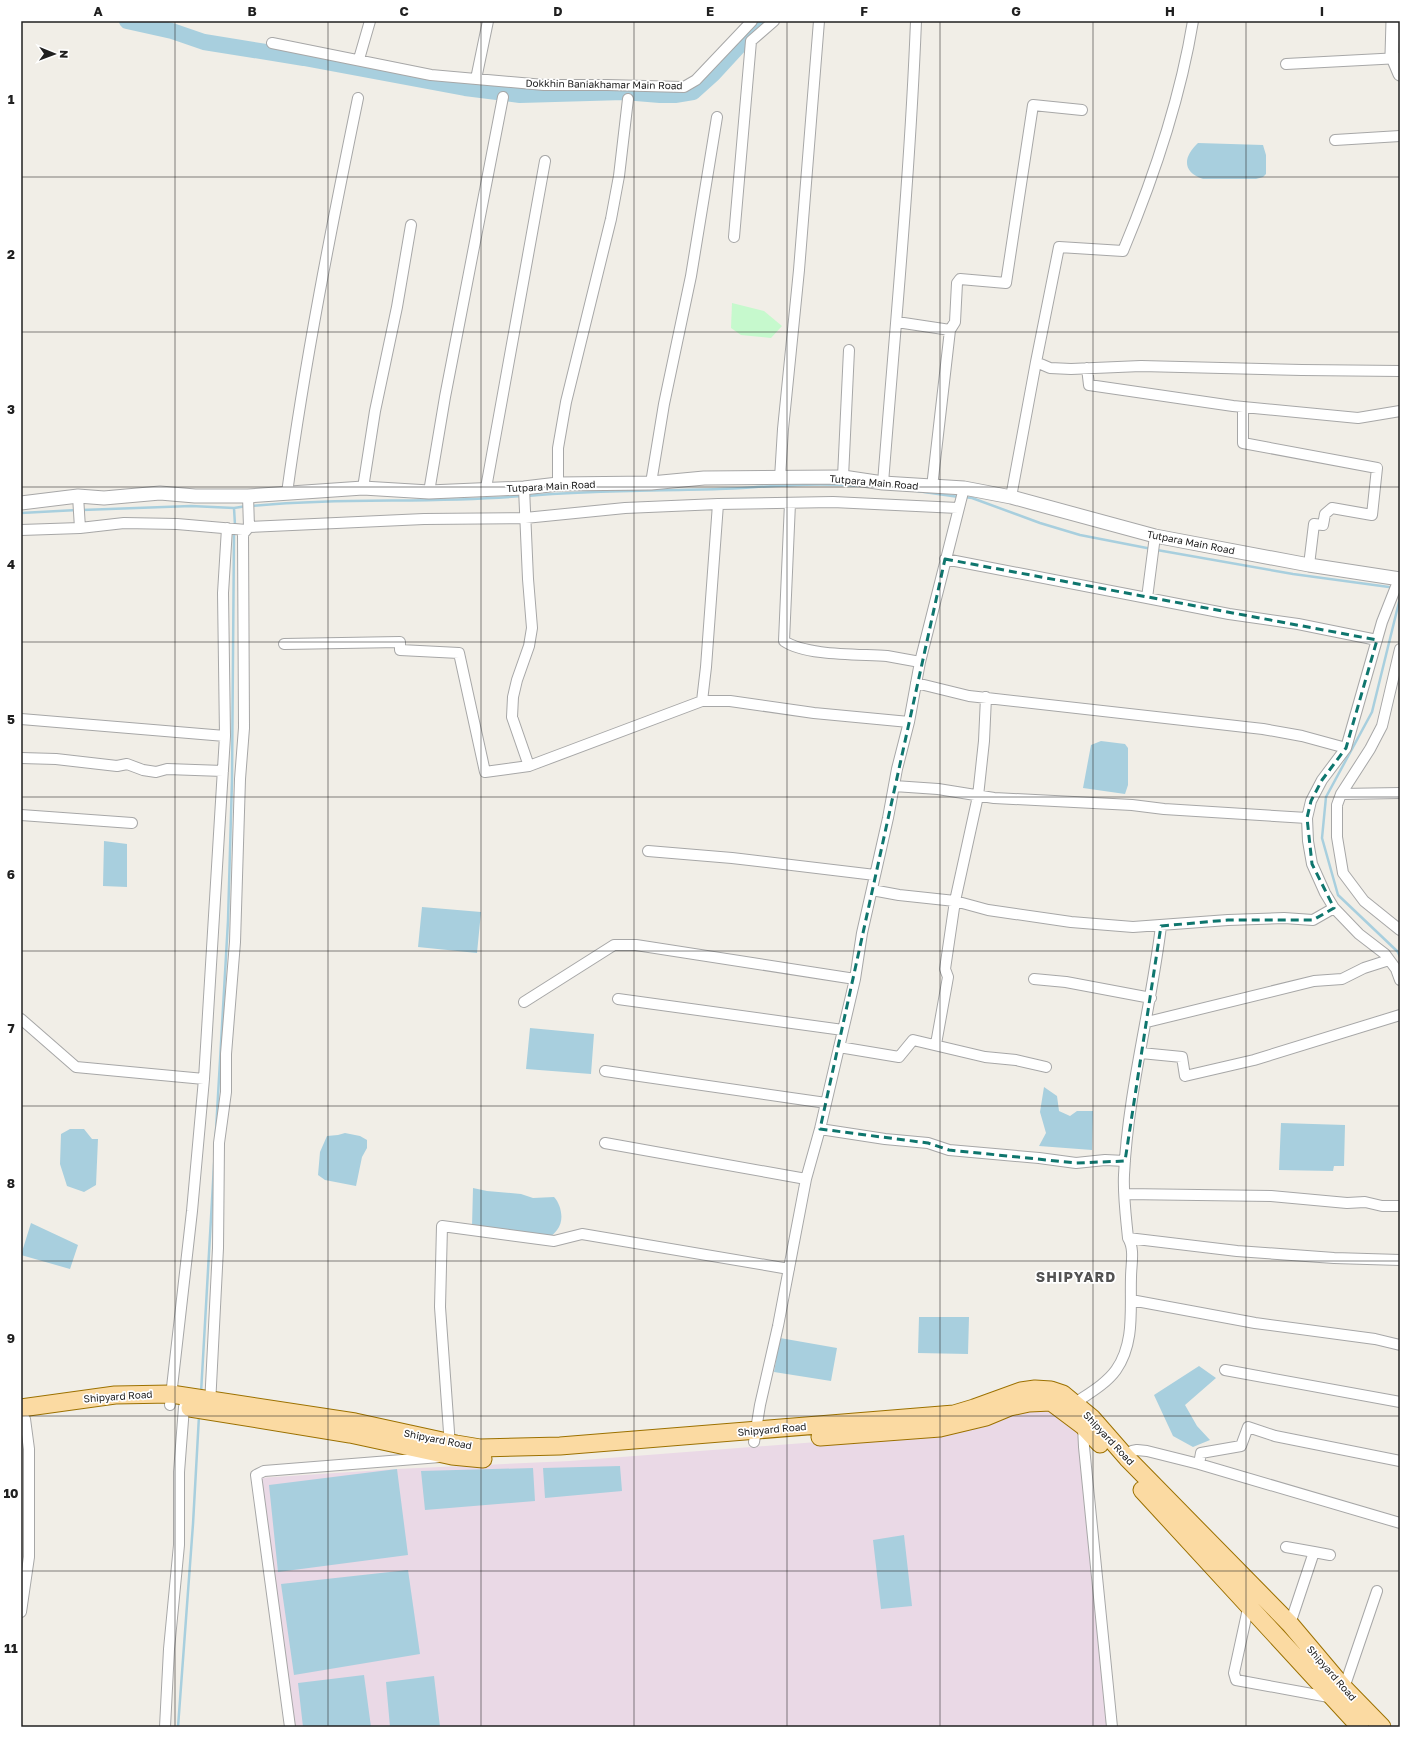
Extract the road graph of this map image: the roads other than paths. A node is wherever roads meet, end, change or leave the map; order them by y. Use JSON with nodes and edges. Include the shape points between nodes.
{"nodes":[{"id":1,"x":370,"y":21,"type":"edge"},
{"id":2,"x":488,"y":21,"type":"edge"},
{"id":3,"x":752,"y":21,"type":"edge"},
{"id":4,"x":774,"y":21,"type":"edge"},
{"id":5,"x":819,"y":21,"type":"edge"},
{"id":6,"x":916,"y":21,"type":"edge"},
{"id":7,"x":1193,"y":21,"type":"edge"},
{"id":8,"x":1393,"y":21,"type":"edge"},
{"id":9,"x":272,"y":43,"type":"dead end"},
{"id":10,"x":1397,"y":58,"type":"edge"},
{"id":11,"x":359,"y":59,"type":"junction"},
{"id":12,"x":1286,"y":64,"type":"dead end"},
{"id":13,"x":1400,"y":74,"type":"edge"},
{"id":14,"x":476,"y":79,"type":"junction"},
{"id":15,"x":503,"y":97,"type":"dead end"},
{"id":16,"x":358,"y":98,"type":"dead end"},
{"id":17,"x":628,"y":99,"type":"dead end"},
{"id":18,"x":1082,"y":110,"type":"dead end"},
{"id":19,"x":717,"y":117,"type":"dead end"},
{"id":20,"x":1400,"y":136,"type":"edge"},
{"id":21,"x":1335,"y":140,"type":"dead end"},
{"id":22,"x":545,"y":161,"type":"dead end"},
{"id":23,"x":411,"y":225,"type":"dead end"},
{"id":24,"x":734,"y":237,"type":"dead end"},
{"id":25,"x":896,"y":322,"type":"junction"},
{"id":26,"x":950,"y":330,"type":"junction"},
{"id":27,"x":849,"y":350,"type":"dead end"},
{"id":28,"x":1036,"y":362,"type":"junction"},
{"id":29,"x":1087,"y":368,"type":"junction"},
{"id":30,"x":1400,"y":370,"type":"edge"},
{"id":31,"x":1243,"y":408,"type":"junction"},
{"id":32,"x":1400,"y":411,"type":"edge"},
{"id":33,"x":843,"y":477,"type":"junction"},
{"id":34,"x":780,"y":478,"type":"junction"},
{"id":35,"x":651,"y":483,"type":"junction"},
{"id":36,"x":883,"y":483,"type":"junction"},
{"id":37,"x":558,"y":484,"type":"junction"},
{"id":38,"x":932,"y":487,"type":"junction"},
{"id":39,"x":363,"y":488,"type":"junction"},
{"id":40,"x":486,"y":488,"type":"junction"},
{"id":41,"x":524,"y":488,"type":"junction"},
{"id":42,"x":964,"y":488,"type":"junction"},
{"id":43,"x":429,"y":492,"type":"junction"},
{"id":44,"x":286,"y":493,"type":"junction"},
{"id":45,"x":78,"y":496,"type":"junction"},
{"id":46,"x":248,"y":496,"type":"junction"},
{"id":47,"x":1012,"y":497,"type":"junction"},
{"id":48,"x":21,"y":503,"type":"edge"},
{"id":49,"x":790,"y":503,"type":"junction"},
{"id":50,"x":718,"y":504,"type":"junction"},
{"id":51,"x":958,"y":508,"type":"junction"},
{"id":52,"x":525,"y":518,"type":"junction"},
{"id":53,"x":80,"y":528,"type":"junction"},
{"id":54,"x":227,"y":528,"type":"junction"},
{"id":55,"x":248,"y":529,"type":"junction"},
{"id":56,"x":21,"y":530,"type":"edge"},
{"id":57,"x":1154,"y":545,"type":"junction"},
{"id":58,"x":945,"y":559,"type":"junction"},
{"id":59,"x":1309,"y":565,"type":"junction"},
{"id":60,"x":1400,"y":579,"type":"edge"},
{"id":61,"x":1147,"y":598,"type":"junction"},
{"id":62,"x":1377,"y":640,"type":"junction"},
{"id":63,"x":284,"y":644,"type":"dead end"},
{"id":64,"x":1400,"y":653,"type":"edge"},
{"id":65,"x":920,"y":662,"type":"junction"},
{"id":66,"x":916,"y":683,"type":"junction"},
{"id":67,"x":1395,"y":692,"type":"edge"},
{"id":68,"x":986,"y":697,"type":"junction"},
{"id":69,"x":702,"y":701,"type":"junction"},
{"id":70,"x":21,"y":719,"type":"edge"},
{"id":71,"x":909,"y":722,"type":"junction"},
{"id":72,"x":225,"y":736,"type":"junction"},
{"id":73,"x":1346,"y":748,"type":"junction"},
{"id":74,"x":21,"y":758,"type":"edge"},
{"id":75,"x":529,"y":766,"type":"junction"},
{"id":76,"x":223,"y":772,"type":"junction"},
{"id":77,"x":894,"y":786,"type":"junction"},
{"id":78,"x":1341,"y":794,"type":"junction"},
{"id":79,"x":1400,"y":794,"type":"edge"},
{"id":80,"x":978,"y":796,"type":"junction"},
{"id":81,"x":21,"y":815,"type":"edge"},
{"id":82,"x":1307,"y":818,"type":"junction"},
{"id":83,"x":132,"y":823,"type":"dead end"},
{"id":84,"x":648,"y":851,"type":"dead end"},
{"id":85,"x":875,"y":875,"type":"junction"},
{"id":86,"x":872,"y":890,"type":"junction"},
{"id":87,"x":955,"y":901,"type":"junction"},
{"id":88,"x":1334,"y":908,"type":"junction"},
{"id":89,"x":1161,"y":926,"type":"junction"},
{"id":90,"x":1400,"y":930,"type":"edge"},
{"id":91,"x":1389,"y":960,"type":"junction"},
{"id":92,"x":855,"y":979,"type":"junction"},
{"id":93,"x":1034,"y":979,"type":"dead end"},
{"id":94,"x":1400,"y":980,"type":"edge"},
{"id":95,"x":1151,"y":998,"type":"junction"},
{"id":96,"x":618,"y":999,"type":"dead end"},
{"id":97,"x":524,"y":1002,"type":"dead end"},
{"id":98,"x":1400,"y":1015,"type":"edge"},
{"id":99,"x":21,"y":1019,"type":"edge"},
{"id":100,"x":1147,"y":1022,"type":"junction"},
{"id":101,"x":843,"y":1030,"type":"junction"},
{"id":102,"x":936,"y":1044,"type":"junction"},
{"id":103,"x":839,"y":1047,"type":"junction"},
{"id":104,"x":1141,"y":1053,"type":"junction"},
{"id":105,"x":1046,"y":1067,"type":"dead end"},
{"id":106,"x":605,"y":1071,"type":"dead end"},
{"id":107,"x":204,"y":1079,"type":"junction"},
{"id":108,"x":826,"y":1103,"type":"junction"},
{"id":109,"x":820,"y":1129,"type":"junction"},
{"id":110,"x":605,"y":1143,"type":"dead end"},
{"id":111,"x":1125,"y":1161,"type":"junction"},
{"id":112,"x":806,"y":1179,"type":"junction"},
{"id":113,"x":1125,"y":1194,"type":"junction"},
{"id":114,"x":1400,"y":1206,"type":"edge"},
{"id":115,"x":1128,"y":1238,"type":"junction"},
{"id":116,"x":1400,"y":1260,"type":"edge"},
{"id":117,"x":789,"y":1269,"type":"junction"},
{"id":118,"x":1131,"y":1300,"type":"junction"},
{"id":119,"x":1400,"y":1345,"type":"edge"},
{"id":120,"x":1225,"y":1370,"type":"dead end"},
{"id":121,"x":175,"y":1402,"type":"junction"},
{"id":122,"x":1400,"y":1402,"type":"edge"},
{"id":123,"x":1075,"y":1403,"type":"junction"},
{"id":124,"x":210,"y":1405,"type":"junction"},
{"id":125,"x":22,"y":1416,"type":"edge"},
{"id":126,"x":1083,"y":1426,"type":"junction"},
{"id":127,"x":755,"y":1436,"type":"junction"},
{"id":128,"x":451,"y":1449,"type":"junction"},
{"id":129,"x":1127,"y":1458,"type":"junction"},
{"id":130,"x":1400,"y":1461,"type":"edge"},
{"id":131,"x":1199,"y":1464,"type":"junction"},
{"id":132,"x":1400,"y":1523,"type":"edge"},
{"id":133,"x":1286,"y":1547,"type":"dead end"},
{"id":134,"x":1314,"y":1552,"type":"junction"},
{"id":135,"x":1330,"y":1555,"type":"dead end"},
{"id":136,"x":1377,"y":1591,"type":"dead end"},
{"id":137,"x":1249,"y":1604,"type":"junction"},
{"id":138,"x":21,"y":1612,"type":"edge"},
{"id":139,"x":1290,"y":1624,"type":"junction"},
{"id":140,"x":1339,"y":1693,"type":"junction"},
{"id":141,"x":165,"y":1727,"type":"edge"},
{"id":142,"x":290,"y":1727,"type":"edge"},
{"id":143,"x":1112,"y":1727,"type":"edge"},
{"id":144,"x":1360,"y":1727,"type":"edge"},
{"id":145,"x":1382,"y":1727,"type":"edge"}],
"edges":[{"from":1,"to":11,"type":"street"},
{"from":2,"to":14,"type":"street"},
{"from":3,"to":14,"type":"street","name":"Dokkhin Baniakhamar Main Road","via":[[696,80],[684,87],[544,85]]},
{"from":4,"to":24,"type":"street","via":[[751,41]]},
{"from":5,"to":34,"type":"street"},
{"from":6,"to":25,"type":"street","via":[[909,164]]},
{"from":7,"to":28,"type":"street","via":[[1186,61],[1154,174],[1123,251],[1059,247]]},
{"from":8,"to":10,"type":"street","via":[[1392,55]]},
{"from":9,"to":11,"type":"street","name":"Dokkhin Baniakhamar Main Road"},
{"from":10,"to":12,"type":"street"},
{"from":10,"to":13,"type":"street"},
{"from":11,"to":14,"type":"street","name":"Dokkhin Baniakhamar Main Road","via":[[431,75]]},
{"from":15,"to":43,"type":"street"},
{"from":16,"to":44,"type":"street","via":[[314,322]]},
{"from":17,"to":37,"type":"street","via":[[611,219],[566,402],[558,448]]},
{"from":18,"to":26,"type":"street","via":[[1033,105],[1006,283],[960,279],[957,283],[955,322]]},
{"from":19,"to":35,"type":"street","via":[[691,276],[664,404]]},
{"from":20,"to":21,"type":"street"},
{"from":22,"to":40,"type":"street"},
{"from":23,"to":39,"type":"street","via":[[375,411]]},
{"from":25,"to":26,"type":"street"},
{"from":25,"to":36,"type":"street"},
{"from":26,"to":38,"type":"street"},
{"from":27,"to":33,"type":"street"},
{"from":28,"to":29,"type":"street","via":[[1050,368]]},
{"from":28,"to":47,"type":"street"},
{"from":29,"to":30,"type":"street","via":[[1141,366]]},
{"from":29,"to":31,"type":"street","via":[[1089,385]]},
{"from":31,"to":32,"type":"street","via":[[1358,418]]},
{"from":31,"to":59,"type":"street","via":[[1243,443],[1376,468],[1372,515],[1332,508],[1325,514],[1323,524],[1314,524]]},
{"from":33,"to":34,"type":"street","name":"Tutpara Main Road"},
{"from":33,"to":36,"type":"street","name":"Tutpara Main Road"},
{"from":34,"to":35,"type":"street","name":"Tutpara Main Road","via":[[704,478]]},
{"from":35,"to":37,"type":"street","name":"Tutpara Main Road"},
{"from":36,"to":38,"type":"street","name":"Tutpara Main Road"},
{"from":37,"to":41,"type":"street","name":"Tutpara Main Road"},
{"from":38,"to":42,"type":"street","name":"Tutpara Main Road"},
{"from":39,"to":43,"type":"street","name":"Tutpara Main Road"},
{"from":39,"to":44,"type":"street","name":"Tutpara Main Road"},
{"from":40,"to":41,"type":"street","name":"Tutpara Main Road"},
{"from":40,"to":43,"type":"street","name":"Tutpara Main Road"},
{"from":41,"to":52,"type":"street"},
{"from":42,"to":47,"type":"street","name":"Tutpara Main Road"},
{"from":42,"to":51,"type":"street"},
{"from":44,"to":46,"type":"street","name":"Tutpara Main Road"},
{"from":45,"to":46,"type":"street","name":"Tutpara Main Road","via":[[104,498],[160,493]]},
{"from":45,"to":48,"type":"street","name":"Tutpara Main Road"},
{"from":45,"to":53,"type":"street"},
{"from":46,"to":55,"type":"street"},
{"from":47,"to":57,"type":"street","name":"Tutpara Main Road"},
{"from":49,"to":50,"type":"street"},
{"from":49,"to":51,"type":"street","via":[[833,502]]},
{"from":49,"to":65,"type":"street","via":[[784,641],[810,650]]},
{"from":50,"to":52,"type":"street","via":[[625,508]]},
{"from":50,"to":69,"type":"street"},
{"from":51,"to":58,"type":"street"},
{"from":52,"to":55,"type":"street","via":[[424,519]]},
{"from":52,"to":75,"type":"street","via":[[532,628],[513,698],[512,717]]},
{"from":53,"to":54,"type":"street","via":[[177,524]]},
{"from":53,"to":56,"type":"street"},
{"from":54,"to":55,"type":"street"},
{"from":54,"to":72,"type":"street","via":[[223,593]]},
{"from":55,"to":124,"type":"street","via":[[243,534],[244,728],[240,779],[238,884],[232,999],[226,1054],[226,1092],[219,1143],[218,1248]]},
{"from":57,"to":59,"type":"street","name":"Tutpara Main Road"},
{"from":57,"to":61,"type":"street"},
{"from":58,"to":61,"type":"street"},
{"from":58,"to":65,"type":"street"},
{"from":59,"to":60,"type":"street","name":"Tutpara Main Road"},
{"from":60,"to":62,"type":"street"},
{"from":61,"to":62,"type":"street"},
{"from":62,"to":73,"type":"street"},
{"from":63,"to":75,"type":"street","via":[[400,642],[400,650],[459,653],[485,772]]},
{"from":64,"to":67,"type":"street"},
{"from":65,"to":66,"type":"street"},
{"from":66,"to":68,"type":"street","via":[[969,696]]},
{"from":66,"to":71,"type":"street"},
{"from":67,"to":78,"type":"street","via":[[1370,749]]},
{"from":68,"to":73,"type":"street","via":[[1263,729]]},
{"from":68,"to":80,"type":"street"},
{"from":69,"to":71,"type":"street","via":[[730,701],[814,713]]},
{"from":69,"to":75,"type":"street"},
{"from":70,"to":72,"type":"street"},
{"from":71,"to":77,"type":"street"},
{"from":72,"to":76,"type":"street"},
{"from":73,"to":82,"type":"street","via":[[1322,780],[1311,801]]},
{"from":74,"to":76,"type":"street","via":[[117,766],[127,764],[156,772],[167,769]]},
{"from":76,"to":107,"type":"street"},
{"from":77,"to":80,"type":"street"},
{"from":77,"to":85,"type":"street"},
{"from":78,"to":79,"type":"street"},
{"from":78,"to":90,"type":"street","via":[[1337,805],[1337,837],[1343,873],[1364,900]]},
{"from":80,"to":82,"type":"street"},
{"from":80,"to":87,"type":"street"},
{"from":81,"to":83,"type":"street"},
{"from":82,"to":88,"type":"street","via":[[1312,864]]},
{"from":84,"to":85,"type":"street"},
{"from":85,"to":86,"type":"street"},
{"from":86,"to":87,"type":"street"},
{"from":86,"to":92,"type":"street"},
{"from":87,"to":89,"type":"street","via":[[988,910],[1071,922],[1133,927]]},
{"from":87,"to":102,"type":"street","via":[[945,969],[948,977]]},
{"from":88,"to":89,"type":"street","via":[[1313,920],[1228,920]]},
{"from":88,"to":91,"type":"street"},
{"from":89,"to":95,"type":"street"},
{"from":91,"to":94,"type":"street"},
{"from":91,"to":100,"type":"street","via":[[1342,979],[1314,981]]},
{"from":92,"to":97,"type":"street","via":[[636,945],[614,945]]},
{"from":92,"to":101,"type":"street"},
{"from":93,"to":95,"type":"street","via":[[1066,982]]},
{"from":95,"to":100,"type":"street"},
{"from":96,"to":101,"type":"street"},
{"from":98,"to":104,"type":"street","via":[[1254,1060],[1185,1076],[1182,1057]]},
{"from":99,"to":107,"type":"street","via":[[76,1067]]},
{"from":100,"to":104,"type":"street"},
{"from":101,"to":103,"type":"street"},
{"from":102,"to":103,"type":"street","via":[[913,1040],[899,1057]]},
{"from":102,"to":105,"type":"street","via":[[985,1057],[1016,1060]]},
{"from":103,"to":108,"type":"street"},
{"from":104,"to":111,"type":"street"},
{"from":106,"to":108,"type":"street"},
{"from":107,"to":121,"type":"street"},
{"from":108,"to":109,"type":"street"},
{"from":109,"to":111,"type":"street","via":[[885,1140],[928,1143],[949,1150],[1076,1163]]},
{"from":109,"to":112,"type":"street"},
{"from":110,"to":112,"type":"street"},
{"from":111,"to":113,"type":"street"},
{"from":112,"to":117,"type":"street"},
{"from":113,"to":114,"type":"street","via":[[1271,1196]]},
{"from":113,"to":115,"type":"street"},
{"from":115,"to":116,"type":"street","via":[[1237,1251]]},
{"from":115,"to":118,"type":"street","via":[[1131,1242],[1132,1258]]},
{"from":117,"to":127,"type":"street"},
{"from":117,"to":128,"type":"street","via":[[582,1234],[554,1241],[442,1226],[440,1307]]},
{"from":118,"to":119,"type":"street","via":[[1255,1323],[1368,1338]]},
{"from":118,"to":123,"type":"street","via":[[1128,1344],[1120,1362],[1115,1371]]},
{"from":120,"to":122,"type":"street"},
{"from":121,"to":124,"type":"main road","name":"Shipyard Road"},
{"from":121,"to":125,"type":"main road","name":"Shipyard Road","via":[[119,1405]]},
{"from":121,"to":141,"type":"street","via":[[179,1472],[179,1545],[168,1649]]},
{"from":123,"to":127,"type":"main road","name":"Shipyard Road","via":[[1063,1394],[1035,1389],[1004,1396],[954,1414]]},
{"from":123,"to":129,"type":"main road","name":"Shipyard Road","via":[[1092,1418]]},
{"from":124,"to":128,"type":"main road","name":"Shipyard Road","via":[[350,1434]]},
{"from":125,"to":138,"type":"street","via":[[29,1449],[29,1557]]},
{"from":126,"to":127,"type":"main road","name":"Shipyard Road","via":[[1051,1402],[1016,1406],[986,1417],[940,1428]]},
{"from":126,"to":137,"type":"main road"},
{"from":126,"to":143,"type":"street","name":"Shipyard Road"},
{"from":127,"to":128,"type":"main road","name":"Shipyard Road","via":[[602,1454],[512,1459],[473,1458]]},
{"from":128,"to":142,"type":"street","via":[[256,1474]]},
{"from":129,"to":131,"type":"street","via":[[1132,1451],[1142,1450]]},
{"from":129,"to":139,"type":"main road","name":"Shipyard Road"},
{"from":130,"to":131,"type":"street","via":[[1274,1436],[1248,1427],[1241,1446],[1201,1453]]},
{"from":131,"to":132,"type":"street"},
{"from":133,"to":134,"type":"street"},
{"from":134,"to":135,"type":"street"},
{"from":134,"to":139,"type":"street"},
{"from":136,"to":140,"type":"street"},
{"from":137,"to":140,"type":"main road"},
{"from":137,"to":140,"type":"street","via":[[1234,1673],[1236,1680]]},
{"from":139,"to":140,"type":"main road","name":"Shipyard Road"},
{"from":140,"to":144,"type":"main road"},
{"from":140,"to":145,"type":"main road","name":"Shipyard Road"}]}
